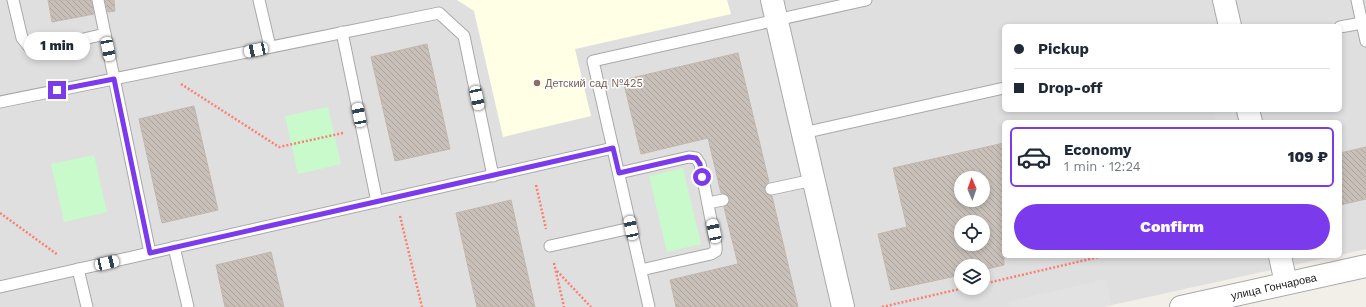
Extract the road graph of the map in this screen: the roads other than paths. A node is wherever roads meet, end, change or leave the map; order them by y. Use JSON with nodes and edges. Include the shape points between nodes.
{"nodes":[{"id":1,"x":13,"y":0,"type":"edge"},
{"id":2,"x":98,"y":0,"type":"edge"},
{"id":3,"x":259,"y":0,"type":"edge"},
{"id":4,"x":866,"y":0,"type":"edge"},
{"id":5,"x":1224,"y":0,"type":"edge"},
{"id":6,"x":1357,"y":0,"type":"edge"},
{"id":7,"x":774,"y":10,"type":"edge"},
{"id":8,"x":1362,"y":22,"type":"junction"},
{"id":9,"x":1230,"y":24,"type":"edge"},
{"id":10,"x":1342,"y":27,"type":"edge"},
{"id":11,"x":342,"y":32,"type":"junction"},
{"id":12,"x":105,"y":34,"type":"junction"},
{"id":13,"x":1366,"y":41,"type":"edge"},
{"id":14,"x":270,"y":47,"type":"junction"},
{"id":15,"x":114,"y":79,"type":"junction"},
{"id":16,"x":1002,"y":88,"type":"edge"},
{"id":17,"x":0,"y":102,"type":"edge"},
{"id":18,"x":803,"y":133,"type":"junction"},
{"id":19,"x":613,"y":148,"type":"junction"},
{"id":20,"x":619,"y":173,"type":"junction"},
{"id":21,"x":493,"y":176,"type":"junction"},
{"id":22,"x":813,"y":180,"type":"junction"},
{"id":23,"x":771,"y":189,"type":"dead end"},
{"id":24,"x":723,"y":200,"type":"dead end"},
{"id":25,"x":377,"y":202,"type":"junction"},
{"id":26,"x":708,"y":203,"type":"junction"},
{"id":27,"x":631,"y":228,"type":"junction"},
{"id":28,"x":550,"y":246,"type":"dead end"},
{"id":29,"x":174,"y":247,"type":"junction"},
{"id":30,"x":150,"y":253,"type":"junction"},
{"id":31,"x":1280,"y":258,"type":"edge"},
{"id":32,"x":1366,"y":266,"type":"edge"},
{"id":33,"x":78,"y":269,"type":"junction"},
{"id":34,"x":641,"y":270,"type":"junction"},
{"id":35,"x":1286,"y":284,"type":"junction"},
{"id":36,"x":0,"y":287,"type":"edge"},
{"id":37,"x":87,"y":307,"type":"edge"},
{"id":38,"x":188,"y":307,"type":"edge"},
{"id":39,"x":649,"y":307,"type":"edge"},
{"id":40,"x":843,"y":307,"type":"edge"},
{"id":41,"x":1181,"y":307,"type":"edge"}],
"edges":[{"from":1,"to":12,"type":"lane","via":[[22,38],[30,48],[41,49]]},
{"from":2,"to":12,"type":"lane"},
{"from":3,"to":14,"type":"lane"},
{"from":4,"to":7,"type":"lane"},
{"from":5,"to":9,"type":"street"},
{"from":6,"to":8,"type":"lane"},
{"from":7,"to":18,"type":"street"},
{"from":7,"to":19,"type":"lane","via":[[593,61]]},
{"from":8,"to":10,"type":"lane"},
{"from":8,"to":13,"type":"lane"},
{"from":11,"to":14,"type":"lane"},
{"from":11,"to":21,"type":"lane","via":[[439,13],[464,36]]},
{"from":11,"to":25,"type":"lane"},
{"from":12,"to":15,"type":"lane"},
{"from":14,"to":15,"type":"lane"},
{"from":15,"to":17,"type":"lane"},
{"from":15,"to":30,"type":"lane"},
{"from":16,"to":18,"type":"lane"},
{"from":18,"to":22,"type":"street"},
{"from":19,"to":20,"type":"lane"},
{"from":19,"to":21,"type":"lane"},
{"from":20,"to":26,"type":"lane","via":[[689,157],[696,158],[700,164]]},
{"from":20,"to":27,"type":"lane"},
{"from":21,"to":25,"type":"lane"},
{"from":22,"to":23,"type":"lane"},
{"from":22,"to":40,"type":"street"},
{"from":24,"to":26,"type":"lane"},
{"from":25,"to":29,"type":"lane"},
{"from":26,"to":34,"type":"lane","via":[[716,251]]},
{"from":27,"to":28,"type":"lane"},
{"from":27,"to":34,"type":"lane"},
{"from":29,"to":30,"type":"lane"},
{"from":29,"to":38,"type":"lane"},
{"from":30,"to":33,"type":"lane"},
{"from":31,"to":35,"type":"street"},
{"from":32,"to":35,"type":"street","name":"улица Гончарова"},
{"from":33,"to":36,"type":"lane"},
{"from":33,"to":37,"type":"lane"},
{"from":34,"to":39,"type":"lane"},
{"from":35,"to":41,"type":"street","name":"улица Гончарова"}]}
